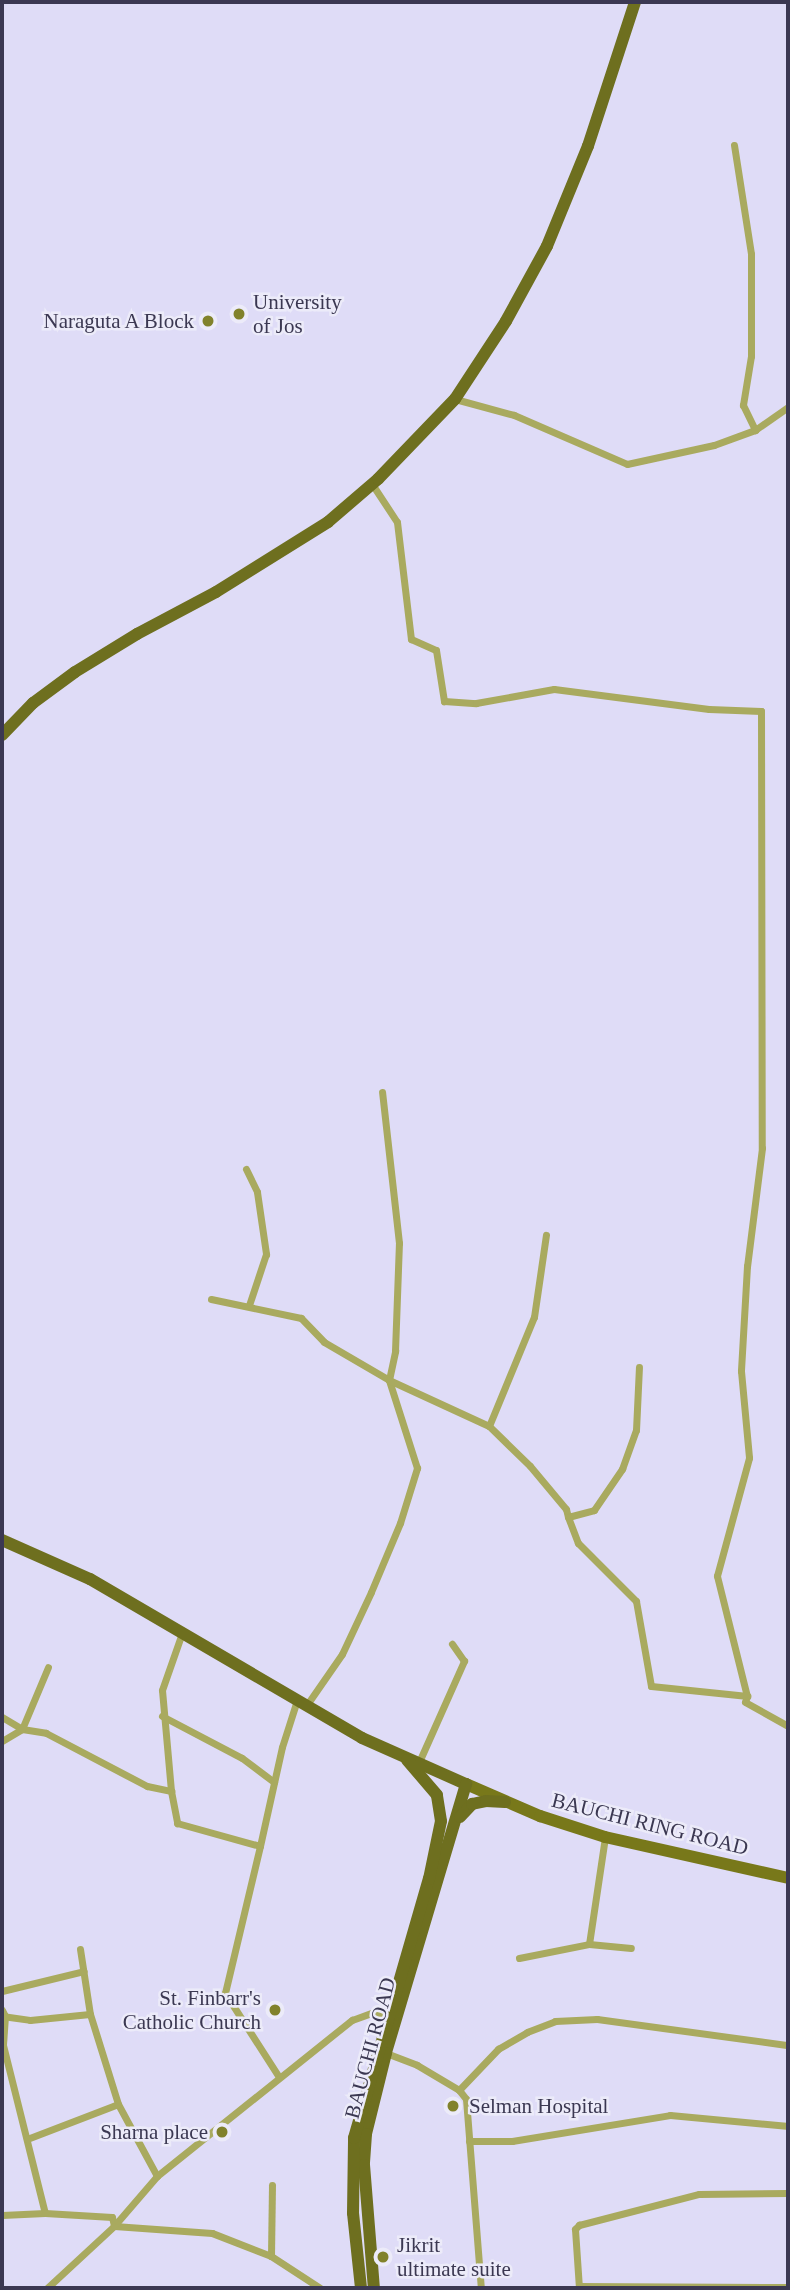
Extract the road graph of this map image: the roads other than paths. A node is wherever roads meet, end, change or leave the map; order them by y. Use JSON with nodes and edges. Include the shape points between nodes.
{"nodes":[{"id":1,"x":635,"y":2,"type":"edge"},
{"id":2,"x":734,"y":145,"type":"dead end"},
{"id":3,"x":455,"y":399,"type":"junction"},
{"id":4,"x":788,"y":407,"type":"edge"},
{"id":5,"x":755,"y":430,"type":"junction"},
{"id":6,"x":372,"y":484,"type":"junction"},
{"id":7,"x":2,"y":735,"type":"edge"},
{"id":8,"x":382,"y":1092,"type":"dead end"},
{"id":9,"x":246,"y":1169,"type":"dead end"},
{"id":10,"x":547,"y":1235,"type":"dead end"},
{"id":11,"x":211,"y":1299,"type":"dead end"},
{"id":12,"x":249,"y":1304,"type":"junction"},
{"id":13,"x":639,"y":1367,"type":"dead end"},
{"id":14,"x":389,"y":1380,"type":"junction"},
{"id":15,"x":489,"y":1426,"type":"junction"},
{"id":16,"x":568,"y":1517,"type":"junction"},
{"id":17,"x":2,"y":1540,"type":"edge"},
{"id":18,"x":182,"y":1633,"type":"junction"},
{"id":19,"x":452,"y":1644,"type":"dead end"},
{"id":20,"x":48,"y":1667,"type":"dead end"},
{"id":21,"x":747,"y":1696,"type":"junction"},
{"id":22,"x":301,"y":1703,"type":"junction"},
{"id":23,"x":162,"y":1716,"type":"junction"},
{"id":24,"x":2,"y":1717,"type":"edge"},
{"id":25,"x":788,"y":1726,"type":"edge"},
{"id":26,"x":22,"y":1729,"type":"junction"},
{"id":27,"x":2,"y":1741,"type":"edge"},
{"id":28,"x":401,"y":1755,"type":"junction"},
{"id":29,"x":419,"y":1762,"type":"junction"},
{"id":30,"x":274,"y":1782,"type":"junction"},
{"id":31,"x":466,"y":1784,"type":"junction"},
{"id":32,"x":171,"y":1791,"type":"junction"},
{"id":33,"x":505,"y":1802,"type":"junction"},
{"id":34,"x":456,"y":1823,"type":"junction"},
{"id":35,"x":605,"y":1837,"type":"junction"},
{"id":36,"x":260,"y":1846,"type":"junction"},
{"id":37,"x":788,"y":1878,"type":"edge"},
{"id":38,"x":589,"y":1944,"type":"junction"},
{"id":39,"x":631,"y":1948,"type":"dead end"},
{"id":40,"x":80,"y":1949,"type":"dead end"},
{"id":41,"x":519,"y":1958,"type":"dead end"},
{"id":42,"x":84,"y":1971,"type":"junction"},
{"id":43,"x":2,"y":1991,"type":"edge"},
{"id":44,"x":3,"y":2014,"type":"edge"},
{"id":45,"x":90,"y":2014,"type":"junction"},
{"id":46,"x":386,"y":2018,"type":"junction"},
{"id":47,"x":788,"y":2045,"type":"edge"},
{"id":48,"x":386,"y":2053,"type":"junction"},
{"id":49,"x":279,"y":2077,"type":"junction"},
{"id":50,"x":459,"y":2090,"type":"junction"},
{"id":51,"x":118,"y":2104,"type":"junction"},
{"id":52,"x":788,"y":2126,"type":"edge"},
{"id":53,"x":27,"y":2139,"type":"junction"},
{"id":54,"x":469,"y":2141,"type":"junction"},
{"id":55,"x":157,"y":2176,"type":"junction"},
{"id":56,"x":272,"y":2185,"type":"dead end"},
{"id":57,"x":788,"y":2193,"type":"edge"},
{"id":58,"x":45,"y":2213,"type":"junction"},
{"id":59,"x":2,"y":2216,"type":"edge"},
{"id":60,"x":114,"y":2226,"type":"junction"},
{"id":61,"x":271,"y":2256,"type":"junction"},
{"id":62,"x":579,"y":2287,"type":"edge"},
{"id":63,"x":788,"y":2287,"type":"edge"},
{"id":64,"x":47,"y":2288,"type":"edge"},
{"id":65,"x":320,"y":2288,"type":"edge"},
{"id":66,"x":361,"y":2288,"type":"edge"},
{"id":67,"x":374,"y":2288,"type":"edge"},
{"id":68,"x":481,"y":2288,"type":"edge"}],
"edges":[{"from":1,"to":3,"type":"highway","via":[[588,146],[547,246],[506,321]]},
{"from":2,"to":5,"type":"street","via":[[751,254],[751,356],[743,405]]},
{"from":3,"to":5,"type":"street","via":[[514,415],[627,464],[714,445]]},
{"from":3,"to":6,"type":"highway"},
{"from":4,"to":5,"type":"street"},
{"from":6,"to":7,"type":"highway","via":[[328,522],[75,672],[33,703]]},
{"from":6,"to":21,"type":"street","via":[[397,522],[411,639],[436,650],[444,701],[476,703],[554,689],[709,709],[761,711],[762,1148],[747,1266],[741,1371],[749,1458],[717,1576]]},
{"from":8,"to":14,"type":"street","via":[[399,1242],[395,1351]]},
{"from":9,"to":12,"type":"street","via":[[257,1192],[266,1254]]},
{"from":10,"to":15,"type":"street","via":[[534,1317]]},
{"from":11,"to":12,"type":"street"},
{"from":12,"to":14,"type":"street","via":[[301,1318],[324,1342]]},
{"from":13,"to":16,"type":"street","via":[[636,1430],[622,1469],[594,1510]]},
{"from":14,"to":15,"type":"street"},
{"from":14,"to":22,"type":"street","via":[[417,1468],[400,1523],[342,1654]]},
{"from":15,"to":16,"type":"street","via":[[530,1466]]},
{"from":16,"to":21,"type":"street","via":[[578,1543],[636,1601],[651,1686]]},
{"from":17,"to":18,"type":"highway","via":[[90,1579]]},
{"from":18,"to":22,"type":"highway"},
{"from":18,"to":23,"type":"street","via":[[162,1682]]},
{"from":19,"to":29,"type":"street","via":[[464,1661]]},
{"from":20,"to":26,"type":"street"},
{"from":21,"to":25,"type":"street","via":[[745,1702]]},
{"from":22,"to":28,"type":"highway"},
{"from":22,"to":30,"type":"street"},
{"from":23,"to":30,"type":"street","via":[[242,1758]]},
{"from":23,"to":32,"type":"street"},
{"from":24,"to":26,"type":"street"},
{"from":26,"to":27,"type":"street"},
{"from":26,"to":32,"type":"street","via":[[46,1734],[147,1786]]},
{"from":28,"to":29,"type":"highway"},
{"from":28,"to":46,"type":"highway","name":"BAUCHI ROAD","via":[[430,1784],[437,1796],[440,1821],[435,1853]]},
{"from":29,"to":31,"type":"highway"},
{"from":30,"to":36,"type":"street"},
{"from":31,"to":33,"type":"main road","name":"BAUCHI RING ROAD"},
{"from":31,"to":34,"type":"highway","name":"BAUCHI ROAD"},
{"from":32,"to":36,"type":"street","via":[[177,1823]]},
{"from":33,"to":34,"type":"highway","via":[[472,1804]]},
{"from":33,"to":35,"type":"main road","name":"BAUCHI RING ROAD"},
{"from":34,"to":48,"type":"highway","name":"BAUCHI ROAD"},
{"from":35,"to":37,"type":"main road","name":"BAUCHI RING ROAD"},
{"from":35,"to":38,"type":"street"},
{"from":36,"to":49,"type":"street","via":[[225,1993]]},
{"from":38,"to":39,"type":"street"},
{"from":38,"to":41,"type":"street"},
{"from":40,"to":42,"type":"street"},
{"from":42,"to":43,"type":"street"},
{"from":42,"to":45,"type":"street"},
{"from":44,"to":45,"type":"street","via":[[30,2020]]},
{"from":44,"to":53,"type":"street","via":[[3,2045]]},
{"from":45,"to":51,"type":"street"},
{"from":46,"to":49,"type":"street","via":[[374,2012],[352,2020]]},
{"from":46,"to":66,"type":"highway","name":"BAUCHI ROAD","via":[[352,2155]]},
{"from":47,"to":50,"type":"street","via":[[597,2019],[555,2021],[498,2049]]},
{"from":48,"to":50,"type":"street"},
{"from":48,"to":67,"type":"highway","name":"BAUCHI ROAD","via":[[366,2134],[364,2165]]},
{"from":49,"to":55,"type":"street"},
{"from":50,"to":54,"type":"street","via":[[466,2099]]},
{"from":51,"to":53,"type":"street"},
{"from":51,"to":55,"type":"street"},
{"from":52,"to":54,"type":"street","via":[[670,2115],[512,2141]]},
{"from":53,"to":58,"type":"street"},
{"from":54,"to":68,"type":"street"},
{"from":55,"to":60,"type":"street"},
{"from":56,"to":61,"type":"street"},
{"from":57,"to":62,"type":"street","via":[[699,2194],[579,2225],[575,2229]]},
{"from":58,"to":59,"type":"street"},
{"from":58,"to":60,"type":"street","via":[[112,2217]]},
{"from":60,"to":61,"type":"street","via":[[212,2233]]},
{"from":60,"to":64,"type":"street"},
{"from":61,"to":65,"type":"street"},
{"from":62,"to":63,"type":"street"}]}
